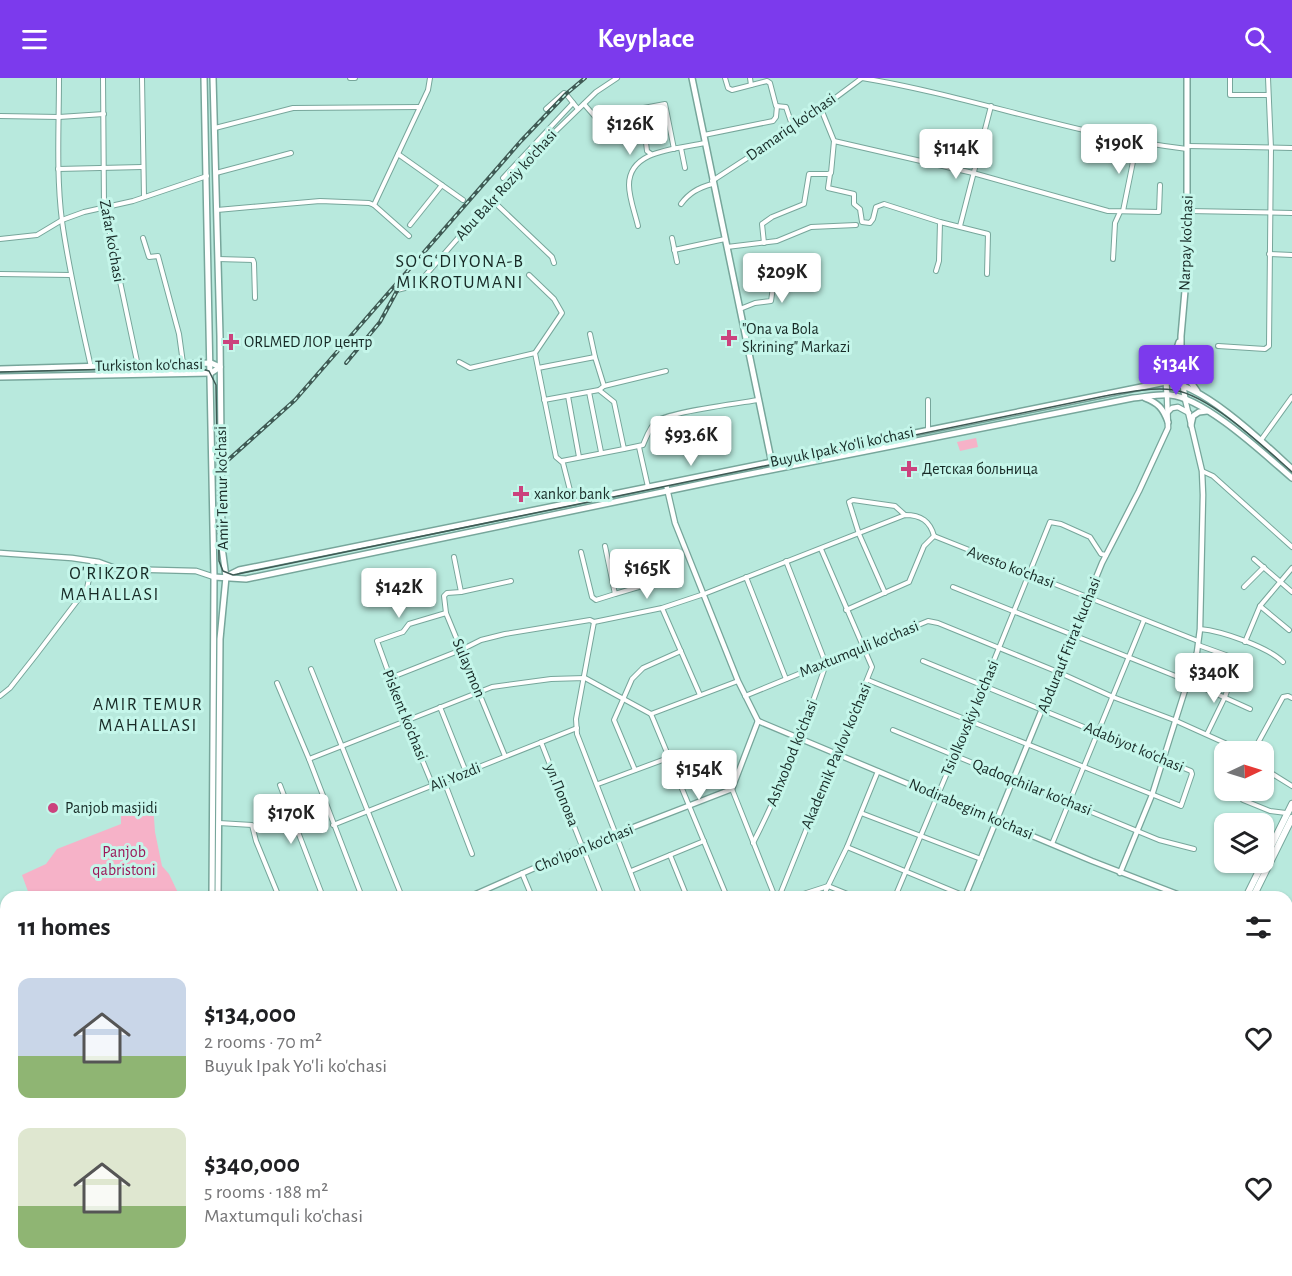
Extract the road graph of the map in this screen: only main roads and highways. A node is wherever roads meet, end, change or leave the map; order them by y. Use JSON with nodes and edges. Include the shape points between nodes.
{"nodes":[{"id":1,"x":204,"y":78,"type":"edge"},
{"id":2,"x":213,"y":78,"type":"edge"},
{"id":3,"x":692,"y":78,"type":"edge"},
{"id":4,"x":1186,"y":78,"type":"edge"},
{"id":5,"x":1181,"y":336,"type":"junction"},
{"id":6,"x":1181,"y":355,"type":"junction"},
{"id":7,"x":1173,"y":359,"type":"junction"},
{"id":8,"x":211,"y":363,"type":"junction"},
{"id":9,"x":220,"y":367,"type":"junction"},
{"id":10,"x":0,"y":369,"type":"edge"},
{"id":11,"x":211,"y":373,"type":"junction"},
{"id":12,"x":1168,"y":373,"type":"junction"},
{"id":13,"x":1182,"y":376,"type":"junction"},
{"id":14,"x":0,"y":377,"type":"edge"},
{"id":15,"x":1166,"y":382,"type":"junction"},
{"id":16,"x":1151,"y":385,"type":"junction"},
{"id":17,"x":1183,"y":385,"type":"junction"},
{"id":18,"x":1167,"y":395,"type":"junction"},
{"id":19,"x":1200,"y":395,"type":"junction"},
{"id":20,"x":1143,"y":397,"type":"junction"},
{"id":21,"x":1185,"y":399,"type":"junction"},
{"id":22,"x":1207,"y":411,"type":"junction"},
{"id":23,"x":1168,"y":422,"type":"road end"},
{"id":24,"x":1191,"y":425,"type":"road end"},
{"id":25,"x":771,"y":462,"type":"junction"},
{"id":26,"x":1292,"y":469,"type":"edge"},
{"id":27,"x":773,"y":470,"type":"junction"},
{"id":28,"x":1292,"y":478,"type":"edge"},
{"id":29,"x":214,"y":577,"type":"junction"},
{"id":30,"x":225,"y":577,"type":"junction"},
{"id":31,"x":1292,"y":804,"type":"edge"},
{"id":32,"x":1290,"y":816,"type":"edge"},
{"id":33,"x":216,"y":867,"type":"junction"},
{"id":34,"x":213,"y":891,"type":"edge"},
{"id":35,"x":218,"y":891,"type":"edge"},
{"id":36,"x":1249,"y":891,"type":"edge"},
{"id":37,"x":1256,"y":891,"type":"edge"}],
"edges":[{"from":1,"to":8,"type":"main road","name":"Amir Temur ko'chasi"},
{"from":2,"to":9,"type":"main road","name":"Amir Temur ko'chasi"},
{"from":3,"to":25,"type":"main road"},
{"from":4,"to":5,"type":"main road","name":"Narpay ko'chasi","via":[[1187,268]]},
{"from":5,"to":6,"type":"main road","name":"Narpay ko'chasi"},
{"from":5,"to":7,"type":"main road","name":"Narpay ko'chasi"},
{"from":6,"to":13,"type":"main road","name":"Narpay ko'chasi"},
{"from":6,"to":19,"type":"main road","via":[[1190,381]]},
{"from":7,"to":12,"type":"main road","name":"Narpay ko'chasi"},
{"from":7,"to":16,"type":"main road","via":[[1161,378]]},
{"from":8,"to":9,"type":"main road","name":"Turkiston ko'chasi"},
{"from":8,"to":10,"type":"main road","name":"Turkiston ko'chasi"},
{"from":8,"to":11,"type":"main road","name":"Amir Temur ko'chasi"},
{"from":9,"to":11,"type":"main road","name":"Turkiston ko'chasi"},
{"from":9,"to":30,"type":"main road","name":"Amir Temur ko'chasi"},
{"from":11,"to":14,"type":"main road","name":"Turkiston ko'chasi"},
{"from":11,"to":29,"type":"main road","name":"Amir Temur ko'chasi"},
{"from":12,"to":13,"type":"main road"},
{"from":12,"to":15,"type":"main road","name":"Narpay ko'chasi"},
{"from":13,"to":17,"type":"main road","name":"Narpay ko'chasi"},
{"from":15,"to":16,"type":"main road","name":"Buyuk Ipak Yo'li ko'chasi"},
{"from":15,"to":17,"type":"main road","name":"Buyuk Ipak Yo'li ko'chasi"},
{"from":15,"to":18,"type":"main road","name":"Narpay ko'chasi"},
{"from":16,"to":25,"type":"main road","name":"Buyuk Ipak Yo'li ko'chasi"},
{"from":17,"to":19,"type":"main road","name":"Buyuk Ipak Yo'li ko'chasi"},
{"from":17,"to":21,"type":"main road","name":"Narpay ko'chasi"},
{"from":18,"to":20,"type":"main road","name":"Buyuk Ipak Yo'li ko'chasi"},
{"from":18,"to":21,"type":"main road","name":"Buyuk Ipak Yo'li ko'chasi"},
{"from":19,"to":26,"type":"main road","name":"Buyuk Ipak Yo'li ko'chasi","via":[[1261,440]]},
{"from":20,"to":23,"type":"main road","via":[[1163,408]]},
{"from":20,"to":27,"type":"main road","name":"Buyuk Ipak Yo'li ko'chasi"},
{"from":21,"to":22,"type":"main road","name":"Buyuk Ipak Yo'li ko'chasi"},
{"from":22,"to":24,"type":"main road","via":[[1193,416]]},
{"from":22,"to":28,"type":"main road","name":"Buyuk Ipak Yo'li ko'chasi"},
{"from":25,"to":27,"type":"main road"},
{"from":25,"to":30,"type":"main road","name":"Buyuk Ipak Yo'li ko'chasi","via":[[239,570]]},
{"from":27,"to":30,"type":"main road","name":"Buyuk Ipak Yo'li ko'chasi","via":[[246,579]]},
{"from":29,"to":30,"type":"main road","name":"Buyuk Ipak Yo'li ko'chasi"},
{"from":29,"to":33,"type":"main road","name":"Amir Temur ko'chasi"},
{"from":30,"to":33,"type":"main road","name":"Amir Temur ko'chasi","via":[[220,639]]},
{"from":31,"to":32,"type":"main road"},
{"from":32,"to":36,"type":"main road"},
{"from":32,"to":37,"type":"main road"},
{"from":33,"to":34,"type":"main road","name":"Amir Temur ko'chasi"},
{"from":33,"to":35,"type":"main road","name":"Amir Temur ko'chasi"}]}
